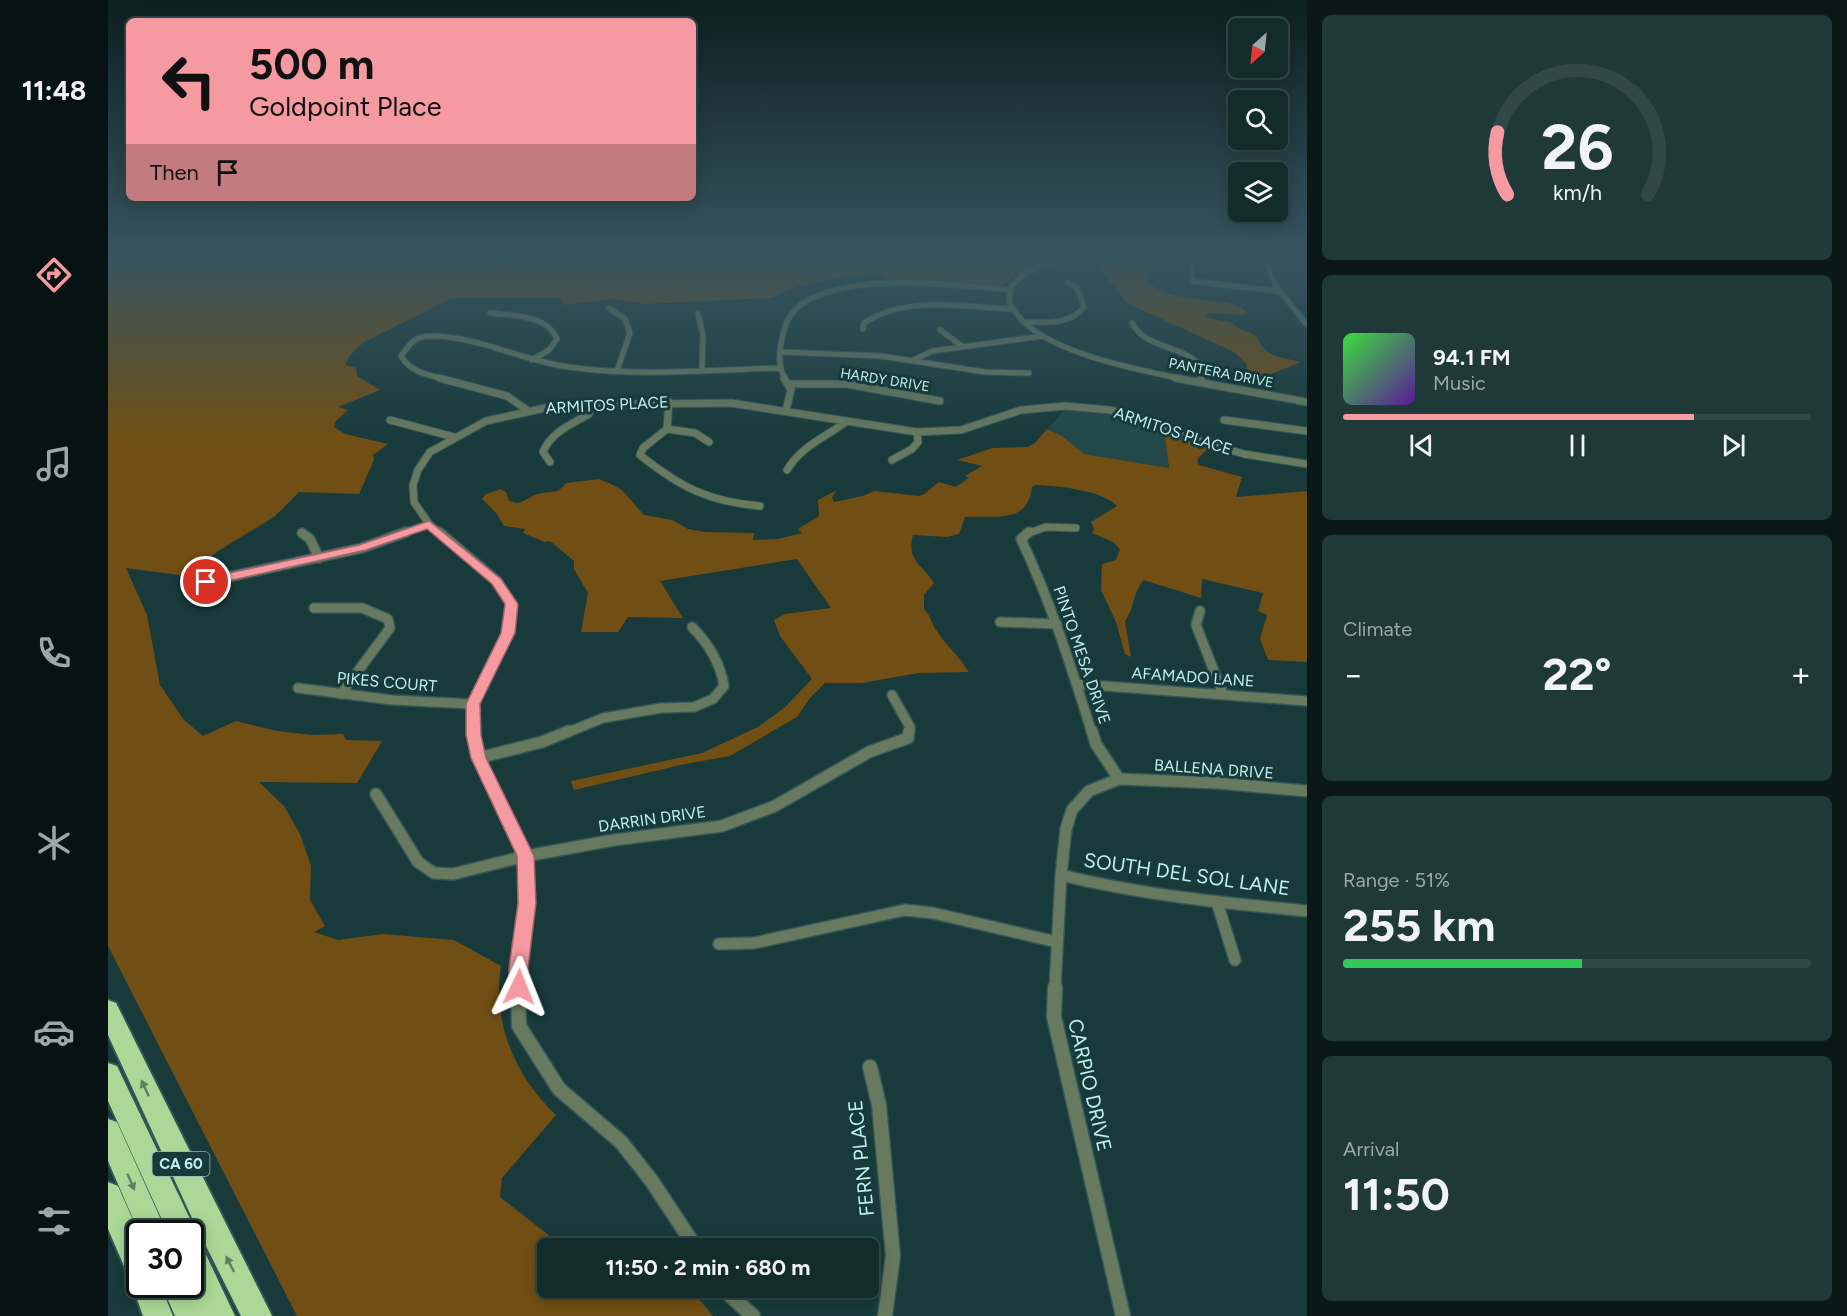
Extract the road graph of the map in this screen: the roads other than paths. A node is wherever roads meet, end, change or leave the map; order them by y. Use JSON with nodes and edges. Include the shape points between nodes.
{"nodes":[{"id":1,"x":532,"y":319,"type":"edge"},
{"id":2,"x":625,"y":319,"type":"edge"},
{"id":3,"x":700,"y":319,"type":"edge"},
{"id":4,"x":788,"y":319,"type":"edge"},
{"id":5,"x":869,"y":319,"type":"edge"},
{"id":6,"x":1021,"y":319,"type":"edge"},
{"id":7,"x":1066,"y":319,"type":"edge"},
{"id":8,"x":1023,"y":322,"type":"junction"},
{"id":9,"x":1132,"y":323,"type":"dead end"},
{"id":10,"x":863,"y":329,"type":"dead end"},
{"id":11,"x":939,"y":330,"type":"dead end"},
{"id":12,"x":1043,"y":336,"type":"junction"},
{"id":13,"x":962,"y":346,"type":"junction"},
{"id":14,"x":781,"y":352,"type":"junction"},
{"id":15,"x":532,"y":360,"type":"junction"},
{"id":16,"x":914,"y":360,"type":"junction"},
{"id":17,"x":780,"y":368,"type":"junction"},
{"id":18,"x":702,"y":370,"type":"junction"},
{"id":19,"x":617,"y":371,"type":"junction"},
{"id":20,"x":1029,"y":373,"type":"dead end"},
{"id":21,"x":1200,"y":381,"type":"junction"},
{"id":22,"x":790,"y":384,"type":"junction"},
{"id":23,"x":940,"y":401,"type":"dead end"},
{"id":24,"x":669,"y":402,"type":"junction"},
{"id":25,"x":1307,"y":402,"type":"edge"},
{"id":26,"x":591,"y":403,"type":"junction"},
{"id":27,"x":527,"y":410,"type":"junction"},
{"id":28,"x":786,"y":410,"type":"junction"},
{"id":29,"x":390,"y":420,"type":"dead end"},
{"id":30,"x":1224,"y":420,"type":"dead end"},
{"id":31,"x":847,"y":421,"type":"junction"},
{"id":32,"x":667,"y":429,"type":"junction"},
{"id":33,"x":1307,"y":431,"type":"edge"},
{"id":34,"x":917,"y":432,"type":"junction"},
{"id":35,"x":454,"y":437,"type":"junction"},
{"id":36,"x":709,"y":442,"type":"dead end"},
{"id":37,"x":892,"y":460,"type":"dead end"},
{"id":38,"x":550,"y":462,"type":"dead end"},
{"id":39,"x":1307,"y":464,"type":"edge"},
{"id":40,"x":787,"y":470,"type":"dead end"},
{"id":41,"x":759,"y":506,"type":"dead end"},
{"id":42,"x":429,"y":524,"type":"junction"},
{"id":43,"x":1076,"y":528,"type":"dead end"},
{"id":44,"x":302,"y":533,"type":"dead end"},
{"id":45,"x":319,"y":558,"type":"junction"},
{"id":46,"x":206,"y":582,"type":"dead end"},
{"id":47,"x":314,"y":608,"type":"dead end"},
{"id":48,"x":1200,"y":611,"type":"dead end"},
{"id":49,"x":1000,"y":622,"type":"dead end"},
{"id":50,"x":1057,"y":624,"type":"junction"},
{"id":51,"x":692,"y":627,"type":"dead end"},
{"id":52,"x":1077,"y":684,"type":"junction"},
{"id":53,"x":298,"y":688,"type":"dead end"},
{"id":54,"x":341,"y":694,"type":"junction"},
{"id":55,"x":1223,"y":694,"type":"junction"},
{"id":56,"x":892,"y":695,"type":"dead end"},
{"id":57,"x":1307,"y":700,"type":"edge"},
{"id":58,"x":473,"y":704,"type":"junction"},
{"id":59,"x":478,"y":758,"type":"junction"},
{"id":60,"x":1119,"y":779,"type":"junction"},
{"id":61,"x":1307,"y":791,"type":"edge"},
{"id":62,"x":376,"y":794,"type":"dead end"},
{"id":63,"x":525,"y":856,"type":"junction"},
{"id":64,"x":1061,"y":875,"type":"junction"},
{"id":65,"x":1217,"y":902,"type":"junction"},
{"id":66,"x":1307,"y":911,"type":"edge"},
{"id":67,"x":1057,"y":942,"type":"junction"},
{"id":68,"x":719,"y":944,"type":"dead end"},
{"id":69,"x":1234,"y":960,"type":"dead end"},
{"id":70,"x":108,"y":1010,"type":"edge"},
{"id":71,"x":870,"y":1067,"type":"dead end"},
{"id":72,"x":108,"y":1074,"type":"edge"},
{"id":73,"x":108,"y":1131,"type":"edge"},
{"id":74,"x":108,"y":1196,"type":"edge"},
{"id":75,"x":147,"y":1220,"type":"edge"},
{"id":76,"x":176,"y":1220,"type":"edge"},
{"id":77,"x":126,"y":1238,"type":"edge"},
{"id":78,"x":689,"y":1238,"type":"edge"},
{"id":79,"x":204,"y":1282,"type":"edge"},
{"id":80,"x":151,"y":1298,"type":"edge"},
{"id":81,"x":182,"y":1298,"type":"edge"},
{"id":82,"x":733,"y":1298,"type":"edge"},
{"id":83,"x":158,"y":1316,"type":"edge"},
{"id":84,"x":190,"y":1316,"type":"edge"},
{"id":85,"x":220,"y":1316,"type":"edge"},
{"id":86,"x":257,"y":1316,"type":"edge"},
{"id":87,"x":753,"y":1316,"type":"edge"},
{"id":88,"x":885,"y":1316,"type":"edge"},
{"id":89,"x":1123,"y":1316,"type":"edge"}],
"edges":[{"from":1,"to":15,"type":"street","via":[[552,329],[557,339]]},
{"from":2,"to":19,"type":"street","via":[[630,333]]},
{"from":3,"to":18,"type":"street","via":[[704,328]]},
{"from":4,"to":14,"type":"street"},
{"from":5,"to":10,"type":"street"},
{"from":6,"to":8,"type":"street","name":"PANTERA DRIVE"},
{"from":7,"to":8,"type":"street"},
{"from":8,"to":12,"type":"street","name":"PANTERA DRIVE"},
{"from":9,"to":21,"type":"street","via":[[1142,336],[1202,363]]},
{"from":11,"to":13,"type":"street"},
{"from":12,"to":13,"type":"street"},
{"from":12,"to":21,"type":"street","name":"PANTERA DRIVE","via":[[1113,363]]},
{"from":13,"to":16,"type":"street","via":[[932,351]]},
{"from":14,"to":16,"type":"street"},
{"from":14,"to":17,"type":"street"},
{"from":15,"to":19,"type":"street","via":[[580,370]]},
{"from":15,"to":27,"type":"street","via":[[429,336],[408,345],[401,356],[406,365],[422,372],[507,396]]},
{"from":16,"to":20,"type":"street","via":[[963,370]]},
{"from":17,"to":18,"type":"street"},
{"from":17,"to":22,"type":"street"},
{"from":18,"to":19,"type":"street"},
{"from":21,"to":25,"type":"street","name":"PANTERA DRIVE"},
{"from":22,"to":23,"type":"street","name":"HARDY DRIVE","via":[[847,384]]},
{"from":22,"to":28,"type":"street","via":[[792,397]]},
{"from":24,"to":26,"type":"street","name":"ARMITOS PLACE"},
{"from":24,"to":28,"type":"street","name":"ARMITOS PLACE","via":[[731,403]]},
{"from":24,"to":32,"type":"street"},
{"from":26,"to":27,"type":"street","name":"ARMITOS PLACE"},
{"from":26,"to":38,"type":"street","via":[[589,414],[547,442],[543,453]]},
{"from":27,"to":35,"type":"street","name":"ARMITOS PLACE"},
{"from":28,"to":31,"type":"street","name":"ARMITOS PLACE"},
{"from":29,"to":35,"type":"street"},
{"from":30,"to":33,"type":"street"},
{"from":31,"to":34,"type":"street","name":"ARMITOS PLACE"},
{"from":31,"to":40,"type":"street","via":[[801,450]]},
{"from":32,"to":36,"type":"street","via":[[689,430]]},
{"from":32,"to":41,"type":"street","via":[[640,455],[702,496]]},
{"from":34,"to":37,"type":"street","via":[[918,442],[912,449]]},
{"from":34,"to":39,"type":"street","name":"ARMITOS PLACE","via":[[961,430],[1035,408],[1082,407],[1139,417],[1244,454]]},
{"from":35,"to":42,"type":"street","name":"ARMITOS PLACE","via":[[430,452],[413,485],[414,502]]},
{"from":42,"to":45,"type":"street","via":[[362,548]]},
{"from":42,"to":58,"type":"street","name":"ARMITOS PLACE","via":[[497,581],[511,604],[508,633]]},
{"from":43,"to":50,"type":"street","name":"PINTO MESA DRIVE","via":[[1037,527],[1021,539]]},
{"from":44,"to":45,"type":"street","via":[[310,539]]},
{"from":45,"to":46,"type":"street"},
{"from":47,"to":54,"type":"street","via":[[362,607],[388,619],[390,628]]},
{"from":48,"to":55,"type":"street","via":[[1196,625]]},
{"from":49,"to":50,"type":"street"},
{"from":50,"to":52,"type":"street","name":"PINTO MESA DRIVE"},
{"from":51,"to":59,"type":"street","via":[[705,640],[723,671],[724,686],[713,699],[694,707],[660,708],[603,718],[543,742]]},
{"from":52,"to":55,"type":"street","name":"AFAMADO LANE"},
{"from":52,"to":60,"type":"street","name":"PINTO MESA DRIVE","via":[[1096,744]]},
{"from":53,"to":54,"type":"street","name":"PIKES COURT"},
{"from":54,"to":58,"type":"street","name":"PIKES COURT"},
{"from":55,"to":57,"type":"street","name":"AFAMADO LANE"},
{"from":56,"to":63,"type":"street","name":"DARRIN DRIVE","via":[[910,727],[908,738],[869,752],[775,806],[722,826]]},
{"from":58,"to":59,"type":"street","name":"ARMITOS PLACE"},
{"from":59,"to":63,"type":"street","name":"ARMITOS PLACE"},
{"from":60,"to":61,"type":"street","name":"BALLENA DRIVE"},
{"from":60,"to":64,"type":"street","name":"CARPIO DRIVE","via":[[1089,791],[1072,810]]},
{"from":62,"to":63,"type":"street","name":"DARRIN DRIVE","via":[[418,862],[434,873],[453,874]]},
{"from":63,"to":78,"type":"street","name":"ARMITOS PLACE","via":[[527,903],[518,968],[519,1026],[559,1089],[621,1142]]},
{"from":64,"to":65,"type":"street","name":"SOUTH DEL SOL LANE","via":[[1110,887]]},
{"from":64,"to":67,"type":"street","name":"CARPIO DRIVE"},
{"from":65,"to":66,"type":"street","name":"SOUTH DEL SOL LANE"},
{"from":65,"to":69,"type":"street"},
{"from":67,"to":68,"type":"street","via":[[905,910],[754,943]]},
{"from":67,"to":89,"type":"street","name":"CARPIO DRIVE","via":[[1054,1017]]},
{"from":86,"to":70,"type":"highway","number":"CA 60","one_way":true},
{"from":71,"to":88,"type":"street","name":"FERN PLACE","via":[[879,1105],[892,1256]]},
{"from":72,"to":76,"type":"highway"},
{"from":73,"to":75,"type":"highway","one_way":true},
{"from":74,"to":77,"type":"highway"},
{"from":79,"to":85,"type":"highway"},
{"from":80,"to":83,"type":"highway"},
{"from":81,"to":84,"type":"highway"},
{"from":82,"to":87,"type":"street"}]}
